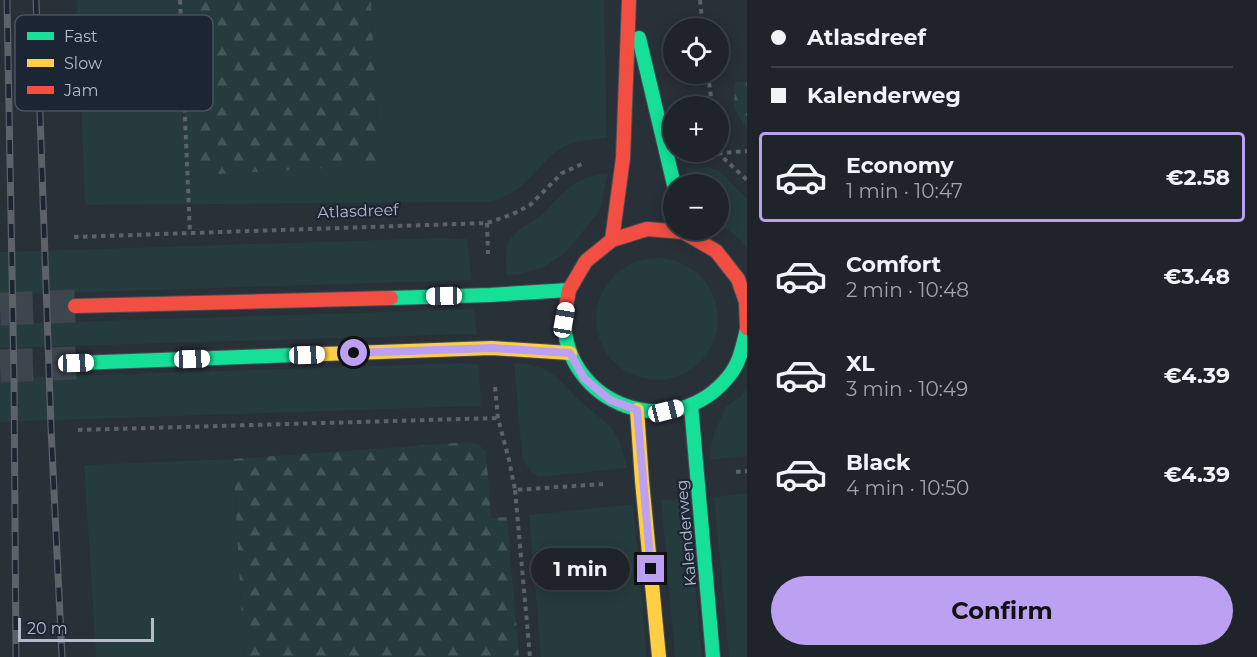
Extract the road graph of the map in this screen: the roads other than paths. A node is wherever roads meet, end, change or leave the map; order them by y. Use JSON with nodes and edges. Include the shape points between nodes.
{"nodes":[{"id":1,"x":629,"y":0,"type":"edge"},
{"id":2,"x":671,"y":174,"type":"edge"},
{"id":3,"x":663,"y":230,"type":"edge"},
{"id":4,"x":612,"y":240,"type":"junction"},
{"id":5,"x":698,"y":240,"type":"edge"},
{"id":6,"x":569,"y":290,"type":"junction"},
{"id":7,"x":75,"y":306,"type":"tunnel mouth"},
{"id":8,"x":747,"y":328,"type":"edge"},
{"id":9,"x":570,"y":353,"type":"junction"},
{"id":10,"x":76,"y":363,"type":"tunnel mouth"},
{"id":11,"x":691,"y":405,"type":"junction"},
{"id":12,"x":637,"y":410,"type":"junction"},
{"id":13,"x":659,"y":657,"type":"edge"},
{"id":14,"x":713,"y":657,"type":"edge"}],
"edges":[{"from":1,"to":2,"type":"main road"},
{"from":1,"to":4,"type":"main road","via":[[623,158]]},
{"from":3,"to":4,"type":"main road","via":[[647,229]]},
{"from":4,"to":6,"type":"main road","via":[[586,261]]},
{"from":5,"to":8,"type":"main road","via":[[716,251],[738,279],[746,302]]},
{"from":6,"to":7,"type":"main road"},
{"from":6,"to":9,"type":"main road","via":[[564,320]]},
{"from":8,"to":11,"type":"main road","via":[[742,352],[730,375],[711,394]]},
{"from":9,"to":10,"type":"main road","via":[[492,348]]},
{"from":9,"to":12,"type":"main road","via":[[584,378],[610,400]]},
{"from":11,"to":12,"type":"main road","via":[[666,411]]},
{"from":11,"to":14,"type":"main road","name":"Kalenderweg"},
{"from":12,"to":13,"type":"main road"}]}
